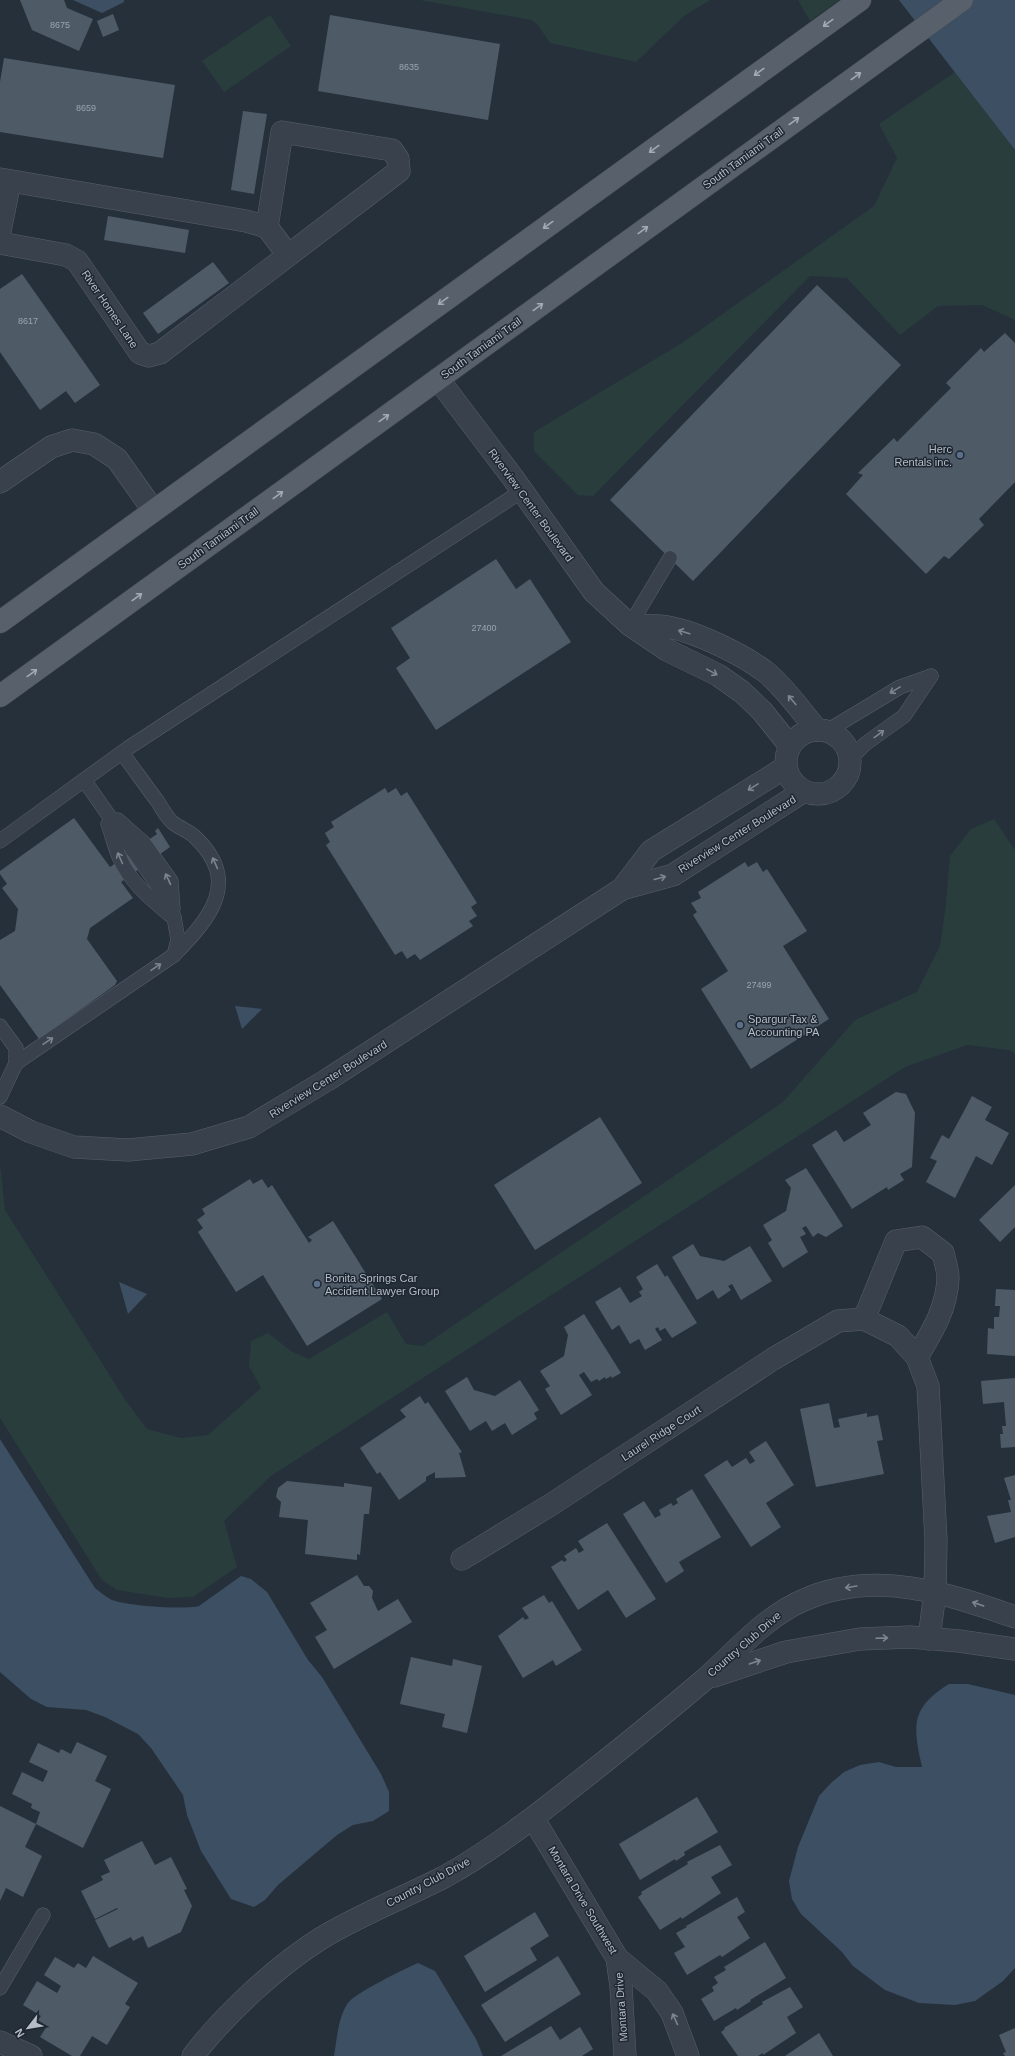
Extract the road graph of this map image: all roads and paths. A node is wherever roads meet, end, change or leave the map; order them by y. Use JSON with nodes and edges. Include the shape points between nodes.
{"nodes":[{"id":1,"x":860,"y":0,"type":"edge"},
{"id":2,"x":962,"y":0,"type":"edge"},
{"id":3,"x":5,"y":180,"type":"edge"},
{"id":4,"x":268,"y":227,"type":"junction"},
{"id":5,"x":0,"y":231,"type":"edge"},
{"id":6,"x":0,"y":243,"type":"edge"},
{"id":7,"x":288,"y":255,"type":"junction"},
{"id":8,"x":438,"y":379,"type":"junction"},
{"id":9,"x":3,"y":474,"type":"edge"},
{"id":10,"x":522,"y":491,"type":"junction"},
{"id":11,"x":153,"y":510,"type":"junction"},
{"id":12,"x":670,"y":558,"type":"dead end"},
{"id":13,"x":0,"y":622,"type":"edge"},
{"id":14,"x":630,"y":625,"type":"junction"},
{"id":15,"x":0,"y":696,"type":"edge"},
{"id":16,"x":822,"y":731,"type":"junction"},
{"id":17,"x":122,"y":753,"type":"junction"},
{"id":18,"x":788,"y":757,"type":"junction"},
{"id":19,"x":849,"y":760,"type":"junction"},
{"id":20,"x":84,"y":780,"type":"junction"},
{"id":21,"x":804,"y":791,"type":"junction"},
{"id":22,"x":0,"y":841,"type":"edge"},
{"id":23,"x":622,"y":889,"type":"junction"},
{"id":24,"x":174,"y":955,"type":"junction"},
{"id":25,"x":0,"y":1026,"type":"edge"},
{"id":26,"x":16,"y":1063,"type":"junction"},
{"id":27,"x":0,"y":1097,"type":"edge"},
{"id":28,"x":0,"y":1116,"type":"edge"},
{"id":29,"x":864,"y":1319,"type":"junction"},
{"id":30,"x":918,"y":1357,"type":"junction"},
{"id":31,"x":462,"y":1559,"type":"dead end"},
{"id":32,"x":935,"y":1592,"type":"junction"},
{"id":33,"x":1015,"y":1617,"type":"edge"},
{"id":34,"x":930,"y":1639,"type":"junction"},
{"id":35,"x":1015,"y":1648,"type":"edge"},
{"id":36,"x":705,"y":1679,"type":"junction"},
{"id":37,"x":533,"y":1818,"type":"junction"},
{"id":38,"x":43,"y":1916,"type":"dead end"},
{"id":39,"x":617,"y":1958,"type":"junction"},
{"id":40,"x":0,"y":1988,"type":"edge"},
{"id":41,"x":0,"y":2042,"type":"edge"},
{"id":42,"x":31,"y":2056,"type":"edge"},
{"id":43,"x":193,"y":2056,"type":"edge"},
{"id":44,"x":625,"y":2056,"type":"edge"},
{"id":45,"x":688,"y":2056,"type":"edge"}],
"edges":[{"from":1,"to":11,"type":"main road","one_way":true},
{"from":8,"to":2,"type":"main road","name":"South Tamiami Trail","one_way":true},
{"from":3,"to":4,"type":"street","via":[[246,221]]},
{"from":3,"to":5,"type":"street"},
{"from":4,"to":7,"type":"street"},
{"from":4,"to":7,"type":"street","name":"River Homes Lane","via":[[282,132],[392,150],[398,159],[398,171]]},
{"from":6,"to":7,"type":"street","name":"River Homes Lane","via":[[66,255],[77,261],[140,353],[149,356],[160,353]]},
{"from":8,"to":10,"type":"street","name":"Riverview Center Boulevard"},
{"from":15,"to":8,"type":"main road","name":"South Tamiami Trail","one_way":true},
{"from":9,"to":11,"type":"street","via":[[51,447],[72,440],[94,444],[117,459]]},
{"from":10,"to":14,"type":"street","name":"Riverview Center Boulevard","via":[[594,592]]},
{"from":10,"to":17,"type":"lane"},
{"from":11,"to":13,"type":"main road"},
{"from":12,"to":14,"type":"lane"},
{"from":16,"to":14,"type":"street","one_way":true,"via":[[768,674],[744,657],[675,629]]},
{"from":14,"to":18,"type":"street","name":"Riverview Center Boulevard","one_way":true,"via":[[667,650],[718,675],[742,692],[762,711]]},
{"from":16,"to":18,"type":"street","name":"Riverview Center Boulevard","via":[[806,733],[797,738]]},
{"from":16,"to":19,"type":"street","via":[[837,736],[844,744]]},
{"from":19,"to":16,"type":"lane","name":"Riverview Center Boulevard","one_way":true,"via":[[865,744],[904,716],[931,676],[900,686]]},
{"from":17,"to":20,"type":"lane"},
{"from":24,"to":17,"type":"lane","one_way":true,"via":[[194,935],[211,910],[219,893],[220,874],[211,854],[195,836],[172,822]]},
{"from":18,"to":21,"type":"street","name":"Riverview Center Boulevard","via":[[790,777]]},
{"from":18,"to":23,"type":"street","name":"Riverview Center Boulevard","one_way":true,"via":[[651,850]]},
{"from":19,"to":21,"type":"street","name":"Riverview Center Boulevard","via":[[847,774],[834,790],[824,794]]},
{"from":20,"to":22,"type":"lane"},
{"from":24,"to":20,"type":"lane","one_way":true,"via":[[178,940],[174,917],[158,886]]},
{"from":23,"to":21,"type":"street","name":"Riverview Center Boulevard","one_way":true,"via":[[673,875]]},
{"from":23,"to":28,"type":"street","name":"Riverview Center Boulevard","via":[[249,1128],[192,1144],[121,1149],[74,1147],[31,1132]]},
{"from":26,"to":24,"type":"lane","one_way":true},
{"from":25,"to":26,"type":"lane","via":[[16,1048]]},
{"from":26,"to":27,"type":"lane"},
{"from":29,"to":30,"type":"street","via":[[898,1336]]},
{"from":29,"to":30,"type":"street","via":[[896,1241],[922,1237],[943,1253],[948,1277],[944,1305]]},
{"from":29,"to":31,"type":"street","name":"Laurel Ridge Court","via":[[838,1321],[779,1355],[552,1504]]},
{"from":30,"to":32,"type":"street","via":[[928,1386],[936,1540]]},
{"from":33,"to":32,"type":"street","name":"Country Club Drive","one_way":true},
{"from":32,"to":34,"type":"street"},
{"from":32,"to":36,"type":"street","name":"Country Club Drive","one_way":true,"via":[[902,1586],[868,1584],[835,1589],[804,1600],[774,1615]]},
{"from":34,"to":35,"type":"street","name":"Country Club Drive"},
{"from":36,"to":34,"type":"street","name":"Country Club Drive","one_way":true,"via":[[786,1652],[860,1639]]},
{"from":36,"to":37,"type":"street","name":"Country Club Drive"},
{"from":37,"to":39,"type":"street","name":"Montara Drive Southwest"},
{"from":37,"to":43,"type":"street","name":"Country Club Drive","via":[[466,1864],[320,1939],[295,1956],[250,1993]]},
{"from":38,"to":40,"type":"lane"},
{"from":39,"to":44,"type":"street","name":"Montara Drive"},
{"from":45,"to":39,"type":"street","name":"Montara Drive Southwest","one_way":true,"via":[[672,2013],[657,1991]]},
{"from":41,"to":42,"type":"street"}]}
